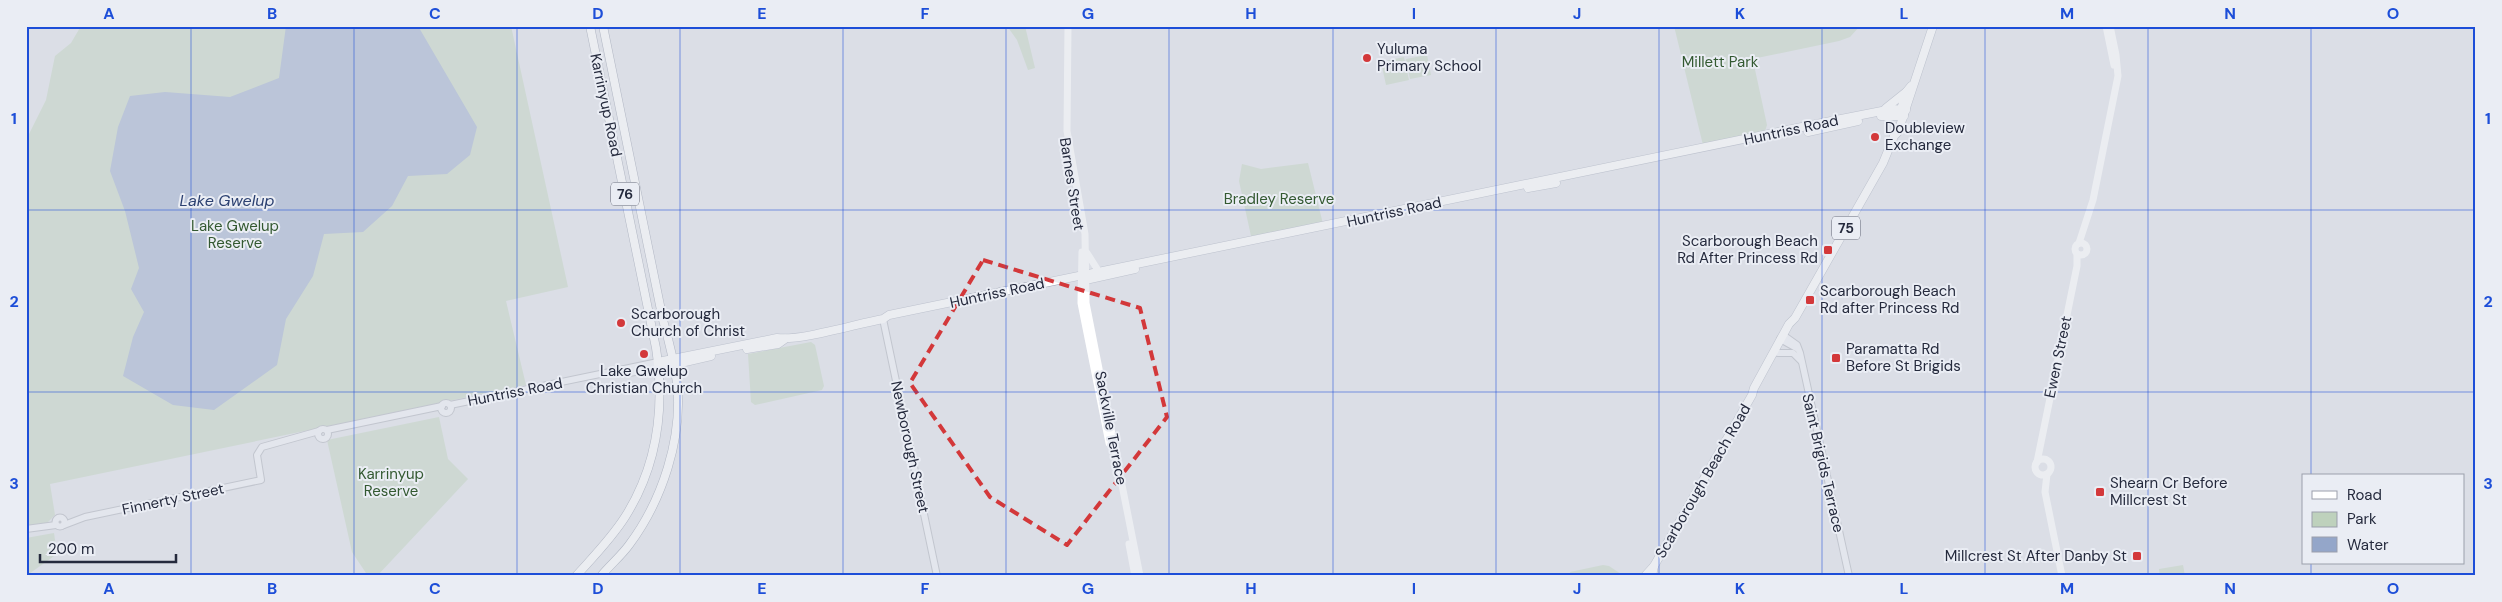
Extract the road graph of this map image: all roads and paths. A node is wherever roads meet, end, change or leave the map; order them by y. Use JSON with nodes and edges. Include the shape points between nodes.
{"nodes":[{"id":1,"x":590,"y":26,"type":"edge"},
{"id":2,"x":603,"y":26,"type":"edge"},
{"id":3,"x":1065,"y":26,"type":"edge"},
{"id":4,"x":1068,"y":26,"type":"edge"},
{"id":5,"x":1933,"y":26,"type":"edge"},
{"id":6,"x":2106,"y":26,"type":"edge"},
{"id":7,"x":2110,"y":26,"type":"edge"},
{"id":8,"x":1910,"y":88,"type":"junction"},
{"id":9,"x":1882,"y":111,"type":"junction"},
{"id":10,"x":1902,"y":112,"type":"junction"},
{"id":11,"x":2090,"y":206,"type":"junction"},
{"id":12,"x":646,"y":230,"type":"junction"},
{"id":13,"x":632,"y":232,"type":"junction"},
{"id":14,"x":2082,"y":243,"type":"junction"},
{"id":15,"x":1086,"y":250,"type":"junction"},
{"id":16,"x":2080,"y":254,"type":"junction"},
{"id":17,"x":1099,"y":272,"type":"junction"},
{"id":18,"x":1083,"y":278,"type":"junction"},
{"id":19,"x":883,"y":319,"type":"junction"},
{"id":20,"x":1784,"y":338,"type":"junction"},
{"id":21,"x":1778,"y":354,"type":"junction"},
{"id":22,"x":674,"y":362,"type":"junction"},
{"id":23,"x":1801,"y":362,"type":"junction"},
{"id":24,"x":658,"y":365,"type":"junction"},
{"id":25,"x":1752,"y":395,"type":"junction"},
{"id":26,"x":2041,"y":460,"type":"junction"},
{"id":27,"x":2043,"y":474,"type":"junction"},
{"id":28,"x":261,"y":480,"type":"joint"},
{"id":29,"x":26,"y":529,"type":"edge"},
{"id":30,"x":1654,"y":566,"type":"junction"},
{"id":31,"x":576,"y":576,"type":"edge"},
{"id":32,"x":601,"y":576,"type":"edge"},
{"id":33,"x":937,"y":576,"type":"edge"},
{"id":34,"x":1135,"y":576,"type":"edge"},
{"id":35,"x":1140,"y":576,"type":"edge"},
{"id":36,"x":1645,"y":576,"type":"edge"},
{"id":37,"x":1652,"y":576,"type":"edge"},
{"id":38,"x":1848,"y":576,"type":"edge"},
{"id":39,"x":2062,"y":576,"type":"edge"}],
"edges":[{"from":1,"to":13,"type":"main road","name":"Karrinyup Road","number":"76"},
{"from":2,"to":12,"type":"main road","name":"Karrinyup Road","number":"76"},
{"from":3,"to":18,"type":"main road","name":"Barnes Street","via":[[1064,141],[1081,234]]},
{"from":4,"to":15,"type":"main road","name":"Barnes Street","via":[[1067,131]]},
{"from":5,"to":8,"type":"main road","name":"Scarborough Beach Road","number":"75"},
{"from":6,"to":11,"type":"main road","name":"Ewen Street","via":[[2114,65],[2113,79]]},
{"from":7,"to":11,"type":"main road","name":"Ewen Street","via":[[2118,76]]},
{"from":8,"to":9,"type":"main road"},
{"from":8,"to":10,"type":"main road","name":"Scarborough Beach Road","number":"75"},
{"from":9,"to":10,"type":"main road","name":"Huntriss Road"},
{"from":9,"to":17,"type":"main road","name":"Huntriss Road"},
{"from":10,"to":18,"type":"main road","name":"Huntriss Road"},
{"from":10,"to":20,"type":"main road","name":"Scarborough Beach Road","number":"75","via":[[1898,132],[1883,163]]},
{"from":11,"to":14,"type":"main road","name":"Ewen Street"},
{"from":12,"to":13,"type":"main road"},
{"from":12,"to":22,"type":"main road","name":"Karrinyup Road","number":"76"},
{"from":13,"to":24,"type":"main road","name":"Karrinyup Road","number":"76"},
{"from":14,"to":16,"type":"main road","name":"Ewen Street","via":[[2075,248]]},
{"from":14,"to":16,"type":"main road","name":"Ewen Street","via":[[2088,250]]},
{"from":15,"to":17,"type":"main road"},
{"from":15,"to":18,"type":"main road","name":"Barnes Street"},
{"from":16,"to":26,"type":"main road","name":"Ewen Street","via":[[2039,449]]},
{"from":17,"to":18,"type":"main road","name":"Huntriss Road"},
{"from":18,"to":19,"type":"main road","name":"Huntriss Road","via":[[889,315]]},
{"from":18,"to":34,"type":"main road","name":"Sackville Terrace","via":[[1083,314]]},
{"from":18,"to":35,"type":"main road","name":"Sackville Terrace"},
{"from":19,"to":22,"type":"main road","name":"Huntriss Road","via":[[785,339],[778,344]]},
{"from":19,"to":33,"type":"street","name":"Newborough Street"},
{"from":20,"to":21,"type":"main road","name":"Scarborough Beach Road","number":"75"},
{"from":20,"to":23,"type":"street","name":"Saint Brigids Terrace","via":[[1797,345]]},
{"from":20,"to":25,"type":"main road","name":"Scarborough Beach Road","number":"75"},
{"from":21,"to":23,"type":"street","via":[[1793,353]]},
{"from":21,"to":25,"type":"main road","name":"Scarborough Beach Road","number":"75","via":[[1758,391]]},
{"from":22,"to":24,"type":"main road","name":"Huntriss Road"},
{"from":22,"to":32,"type":"main road","name":"Karrinyup Road","number":"76","via":[[678,402],[674,438],[661,488],[629,545]]},
{"from":23,"to":38,"type":"street","name":"Saint Brigids Terrace"},
{"from":24,"to":28,"type":"street","name":"Huntriss Road","via":[[450,407],[445,403],[442,409],[328,432],[323,429],[319,434],[266,445],[257,455]]},
{"from":24,"to":31,"type":"main road","name":"Karrinyup Road","number":"76","via":[[659,428],[642,485],[620,525]]},
{"from":25,"to":30,"type":"main road","name":"Scarborough Beach Road","number":"75"},
{"from":26,"to":27,"type":"main road","name":"Ewen Street","via":[[2035,467]]},
{"from":26,"to":27,"type":"main road","name":"Ewen Street","via":[[2050,465],[2050,470]]},
{"from":27,"to":39,"type":"main road","name":"Ewen Street"},
{"from":28,"to":29,"type":"street","name":"Finnerty Street"},
{"from":30,"to":36,"type":"main road","name":"Scarborough Beach Road","number":"75"},
{"from":30,"to":37,"type":"main road","name":"Scarborough Beach Road","number":"75"}]}
